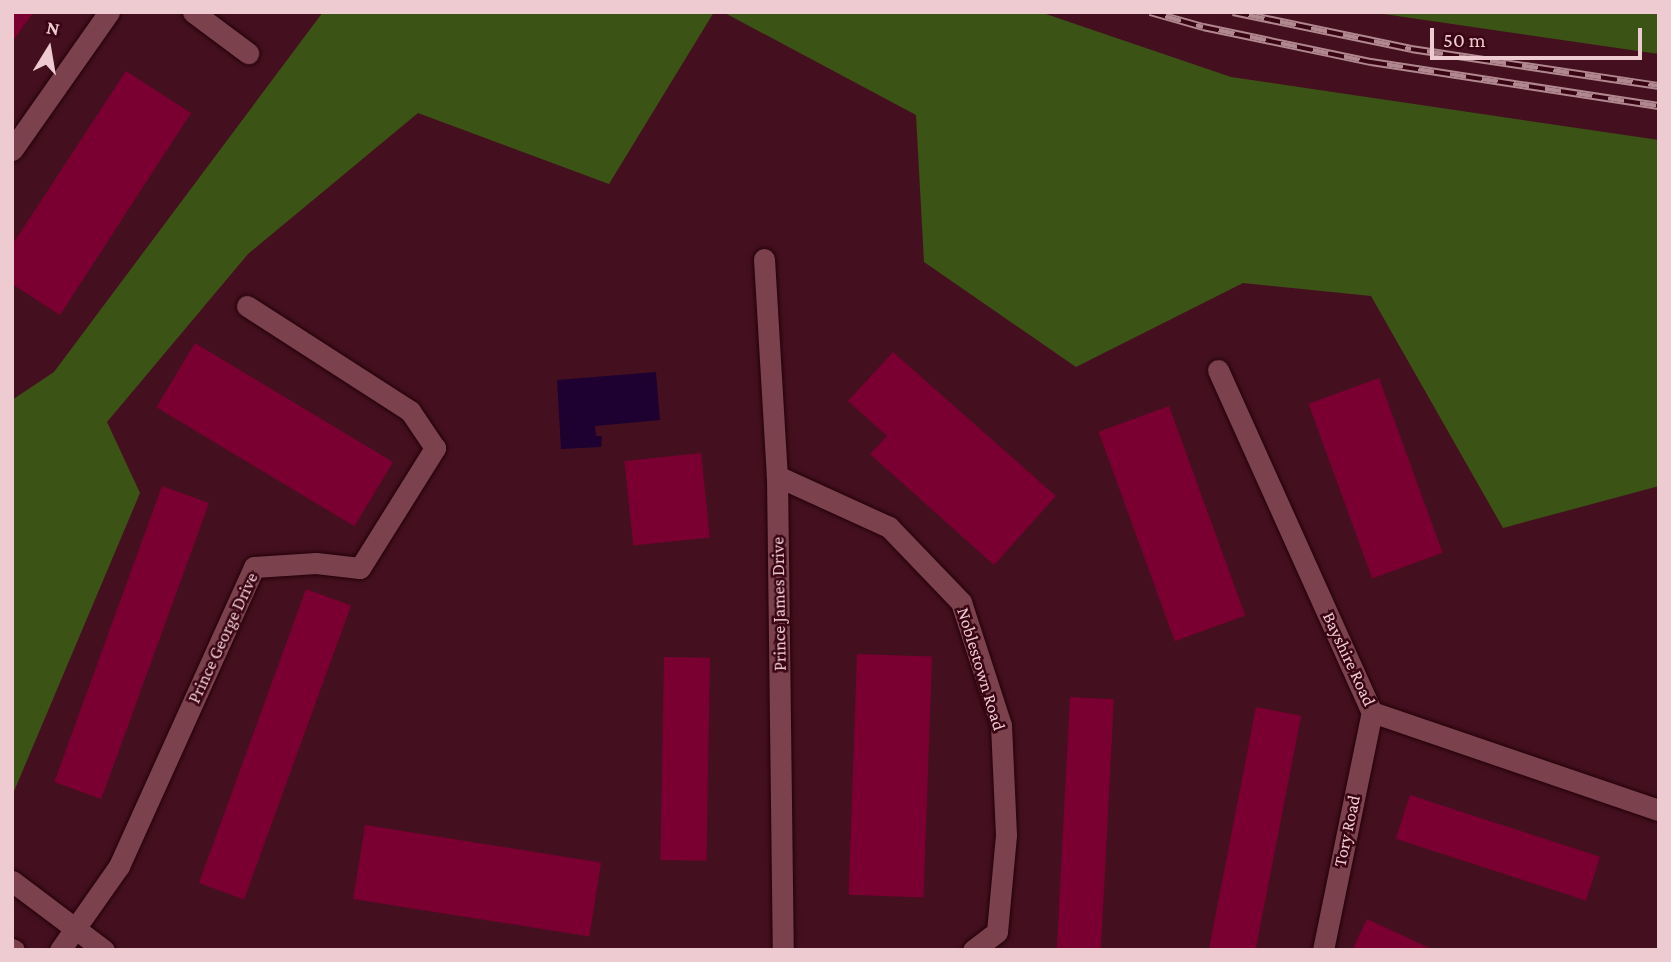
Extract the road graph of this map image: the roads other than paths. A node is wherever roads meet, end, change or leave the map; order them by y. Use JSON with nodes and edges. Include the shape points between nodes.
{"nodes":[{"id":1,"x":109,"y":12,"type":"edge"},
{"id":2,"x":193,"y":12,"type":"edge"},
{"id":3,"x":248,"y":54,"type":"dead end"},
{"id":4,"x":12,"y":150,"type":"edge"},
{"id":5,"x":764,"y":259,"type":"dead end"},
{"id":6,"x":247,"y":306,"type":"dead end"},
{"id":7,"x":1218,"y":370,"type":"dead end"},
{"id":8,"x":777,"y":476,"type":"junction"},
{"id":9,"x":1371,"y":712,"type":"junction"},
{"id":10,"x":1659,"y":810,"type":"edge"},
{"id":11,"x":12,"y":881,"type":"edge"},
{"id":12,"x":76,"y":927,"type":"junction"},
{"id":13,"x":60,"y":950,"type":"edge"},
{"id":14,"x":104,"y":950,"type":"edge"},
{"id":15,"x":783,"y":950,"type":"edge"},
{"id":16,"x":973,"y":950,"type":"edge"},
{"id":17,"x":1323,"y":950,"type":"edge"}],
"edges":[{"from":1,"to":4,"type":"street"},
{"from":2,"to":3,"type":"street"},
{"from":5,"to":8,"type":"street","name":"Prince James Drive"},
{"from":6,"to":12,"type":"street","name":"Prince George Drive","via":[[410,411],[435,448],[360,568],[316,563],[254,567],[119,866]]},
{"from":7,"to":9,"type":"street","name":"Bayshire Road"},
{"from":8,"to":15,"type":"street","name":"Prince James Drive"},
{"from":8,"to":16,"type":"street","name":"Noblestown Road","via":[[889,527],[961,602],[1001,725],[1006,835],[997,932]]},
{"from":9,"to":10,"type":"street","name":"Bayshire Road"},
{"from":9,"to":17,"type":"street","name":"Tory Road"},
{"from":11,"to":12,"type":"street"},
{"from":12,"to":13,"type":"street","name":"Prince George Drive"},
{"from":12,"to":14,"type":"street"}]}
